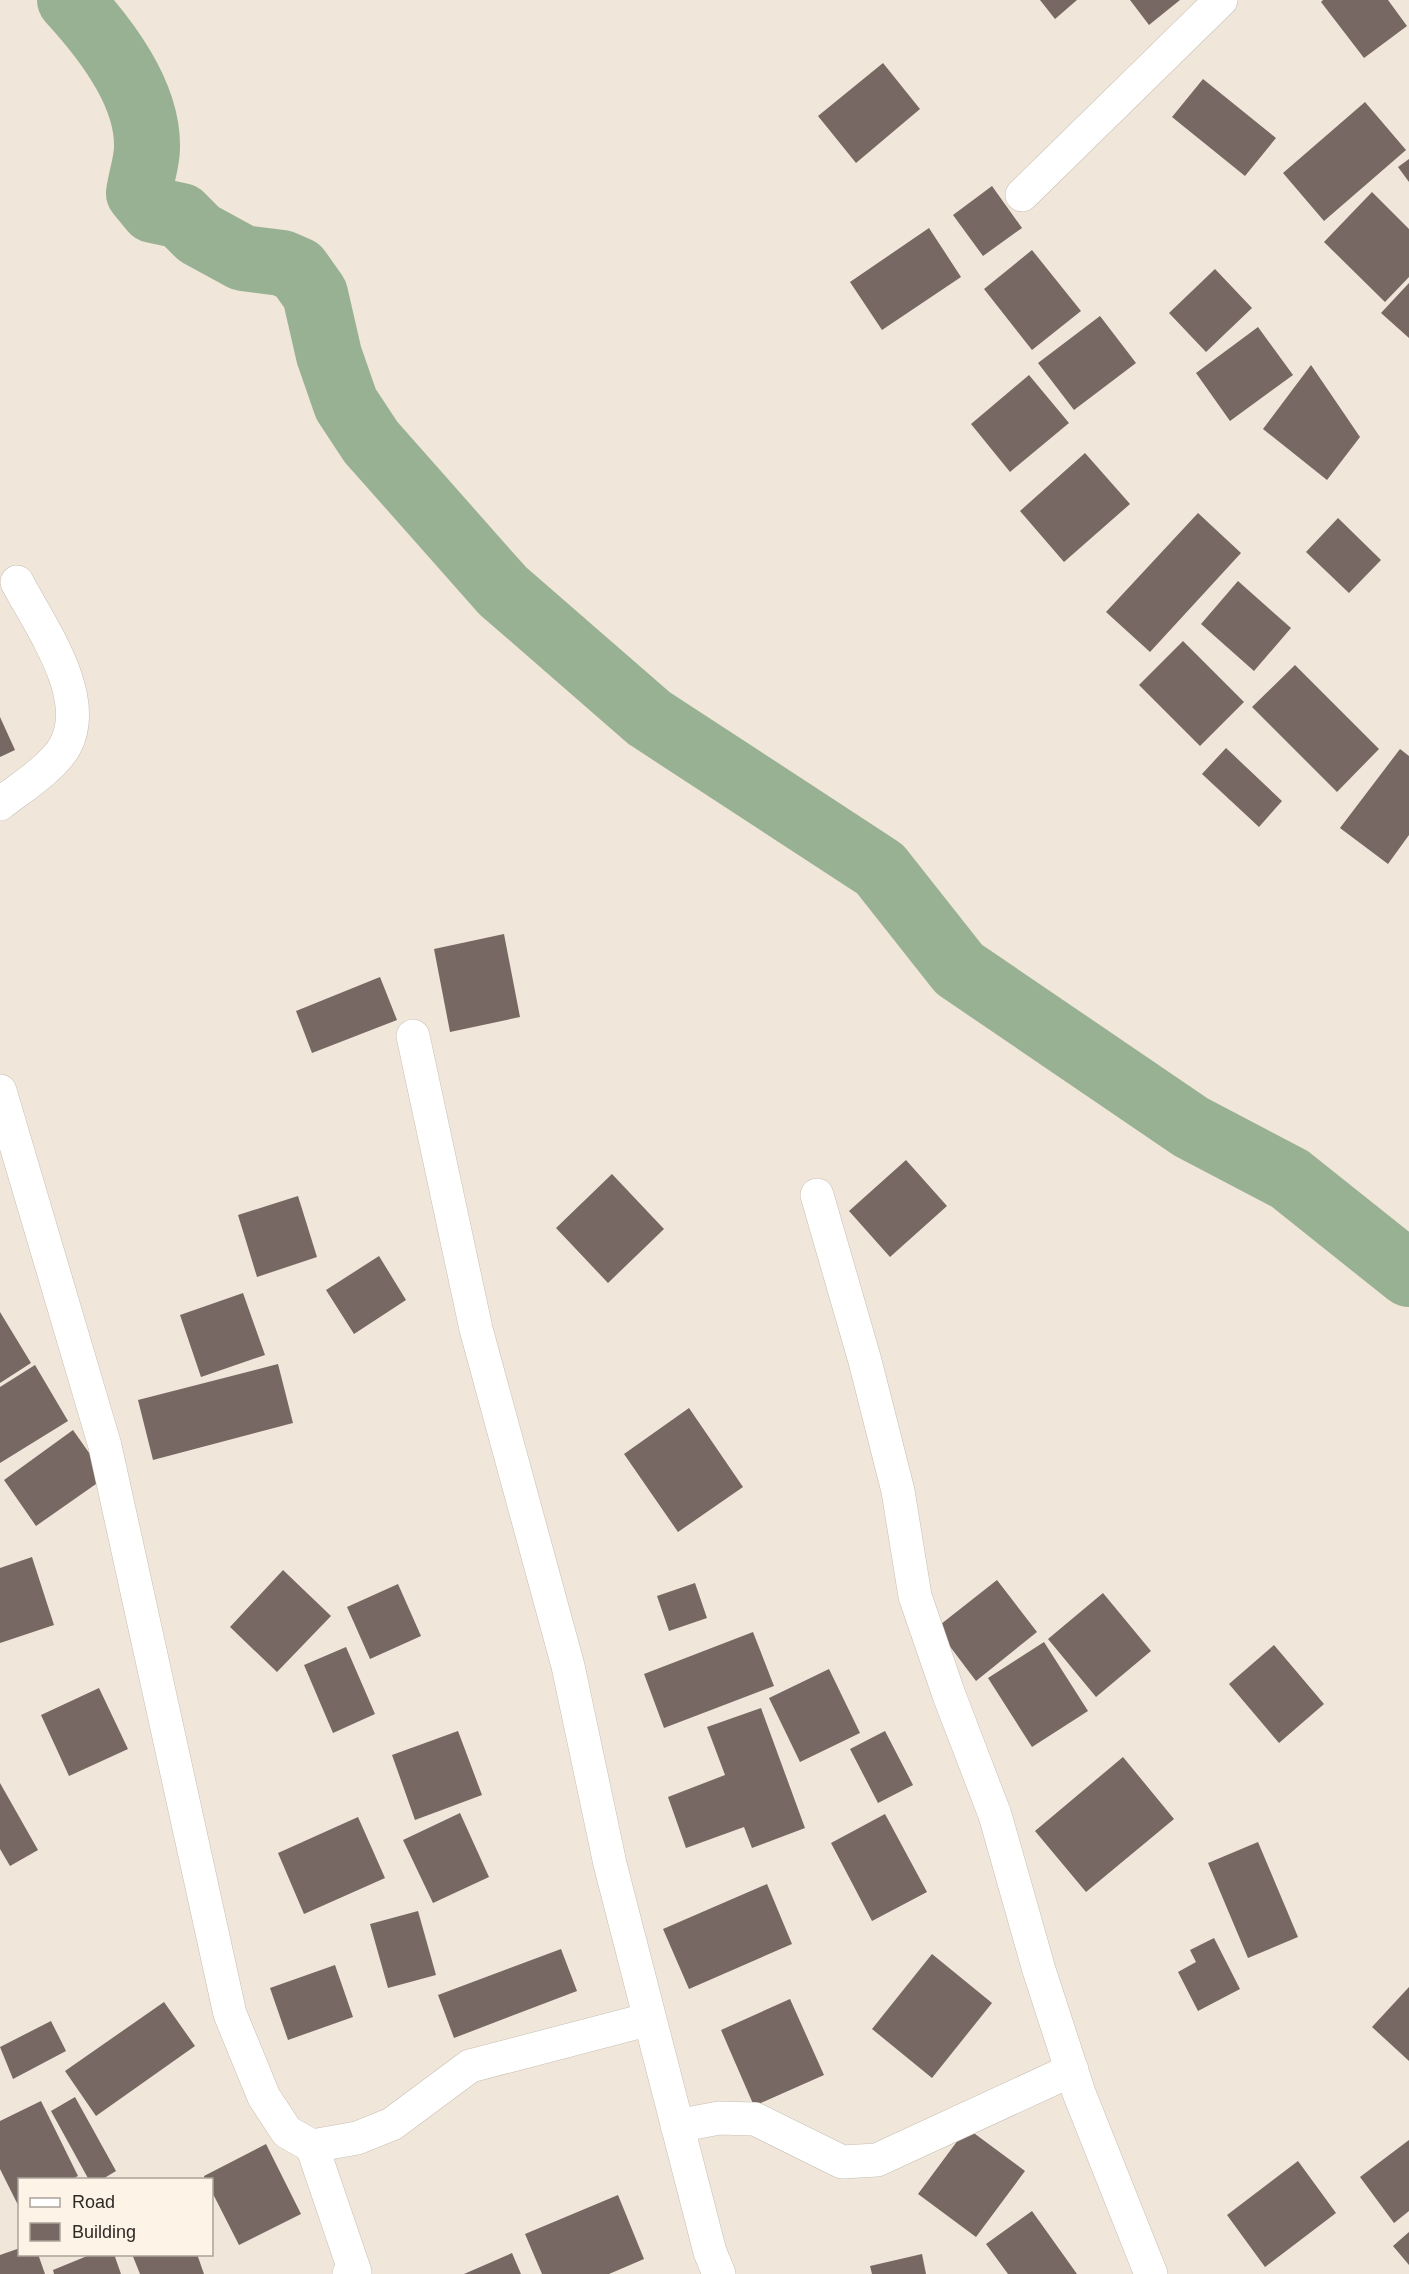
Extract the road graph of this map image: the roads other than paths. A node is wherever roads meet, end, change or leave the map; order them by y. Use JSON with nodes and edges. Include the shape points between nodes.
{"nodes":[{"id":1,"x":1221,"y":0,"type":"edge"},
{"id":2,"x":1022,"y":195,"type":"dead end"},
{"id":3,"x":17,"y":582,"type":"dead end"},
{"id":4,"x":0,"y":804,"type":"edge"},
{"id":5,"x":413,"y":1036,"type":"dead end"},
{"id":6,"x":0,"y":1090,"type":"edge"},
{"id":7,"x":817,"y":1195,"type":"dead end"},
{"id":8,"x":650,"y":2019,"type":"junction"},
{"id":9,"x":1072,"y":2070,"type":"junction"},
{"id":10,"x":677,"y":2126,"type":"junction"},
{"id":11,"x":312,"y":2146,"type":"junction"},
{"id":12,"x":349,"y":2274,"type":"edge"},
{"id":13,"x":719,"y":2274,"type":"edge"},
{"id":14,"x":1151,"y":2274,"type":"edge"}],
"edges":[{"from":1,"to":2,"type":"street"},
{"from":3,"to":4,"type":"street","via":[[67,679],[75,714],[65,747]]},
{"from":5,"to":8,"type":"street","via":[[476,1329],[567,1666],[610,1864]]},
{"from":6,"to":11,"type":"street","via":[[105,1446],[230,2014],[264,2097],[287,2132]]},
{"from":7,"to":9,"type":"street","via":[[898,1491],[915,1596],[995,1815]]},
{"from":8,"to":10,"type":"street"},
{"from":8,"to":11,"type":"street","via":[[470,2066],[392,2124],[357,2138]]},
{"from":9,"to":10,"type":"street","via":[[877,2160],[842,2162],[755,2119],[719,2118]]},
{"from":9,"to":14,"type":"street"},
{"from":10,"to":13,"type":"street"},
{"from":11,"to":12,"type":"street","via":[[355,2272]]}]}
